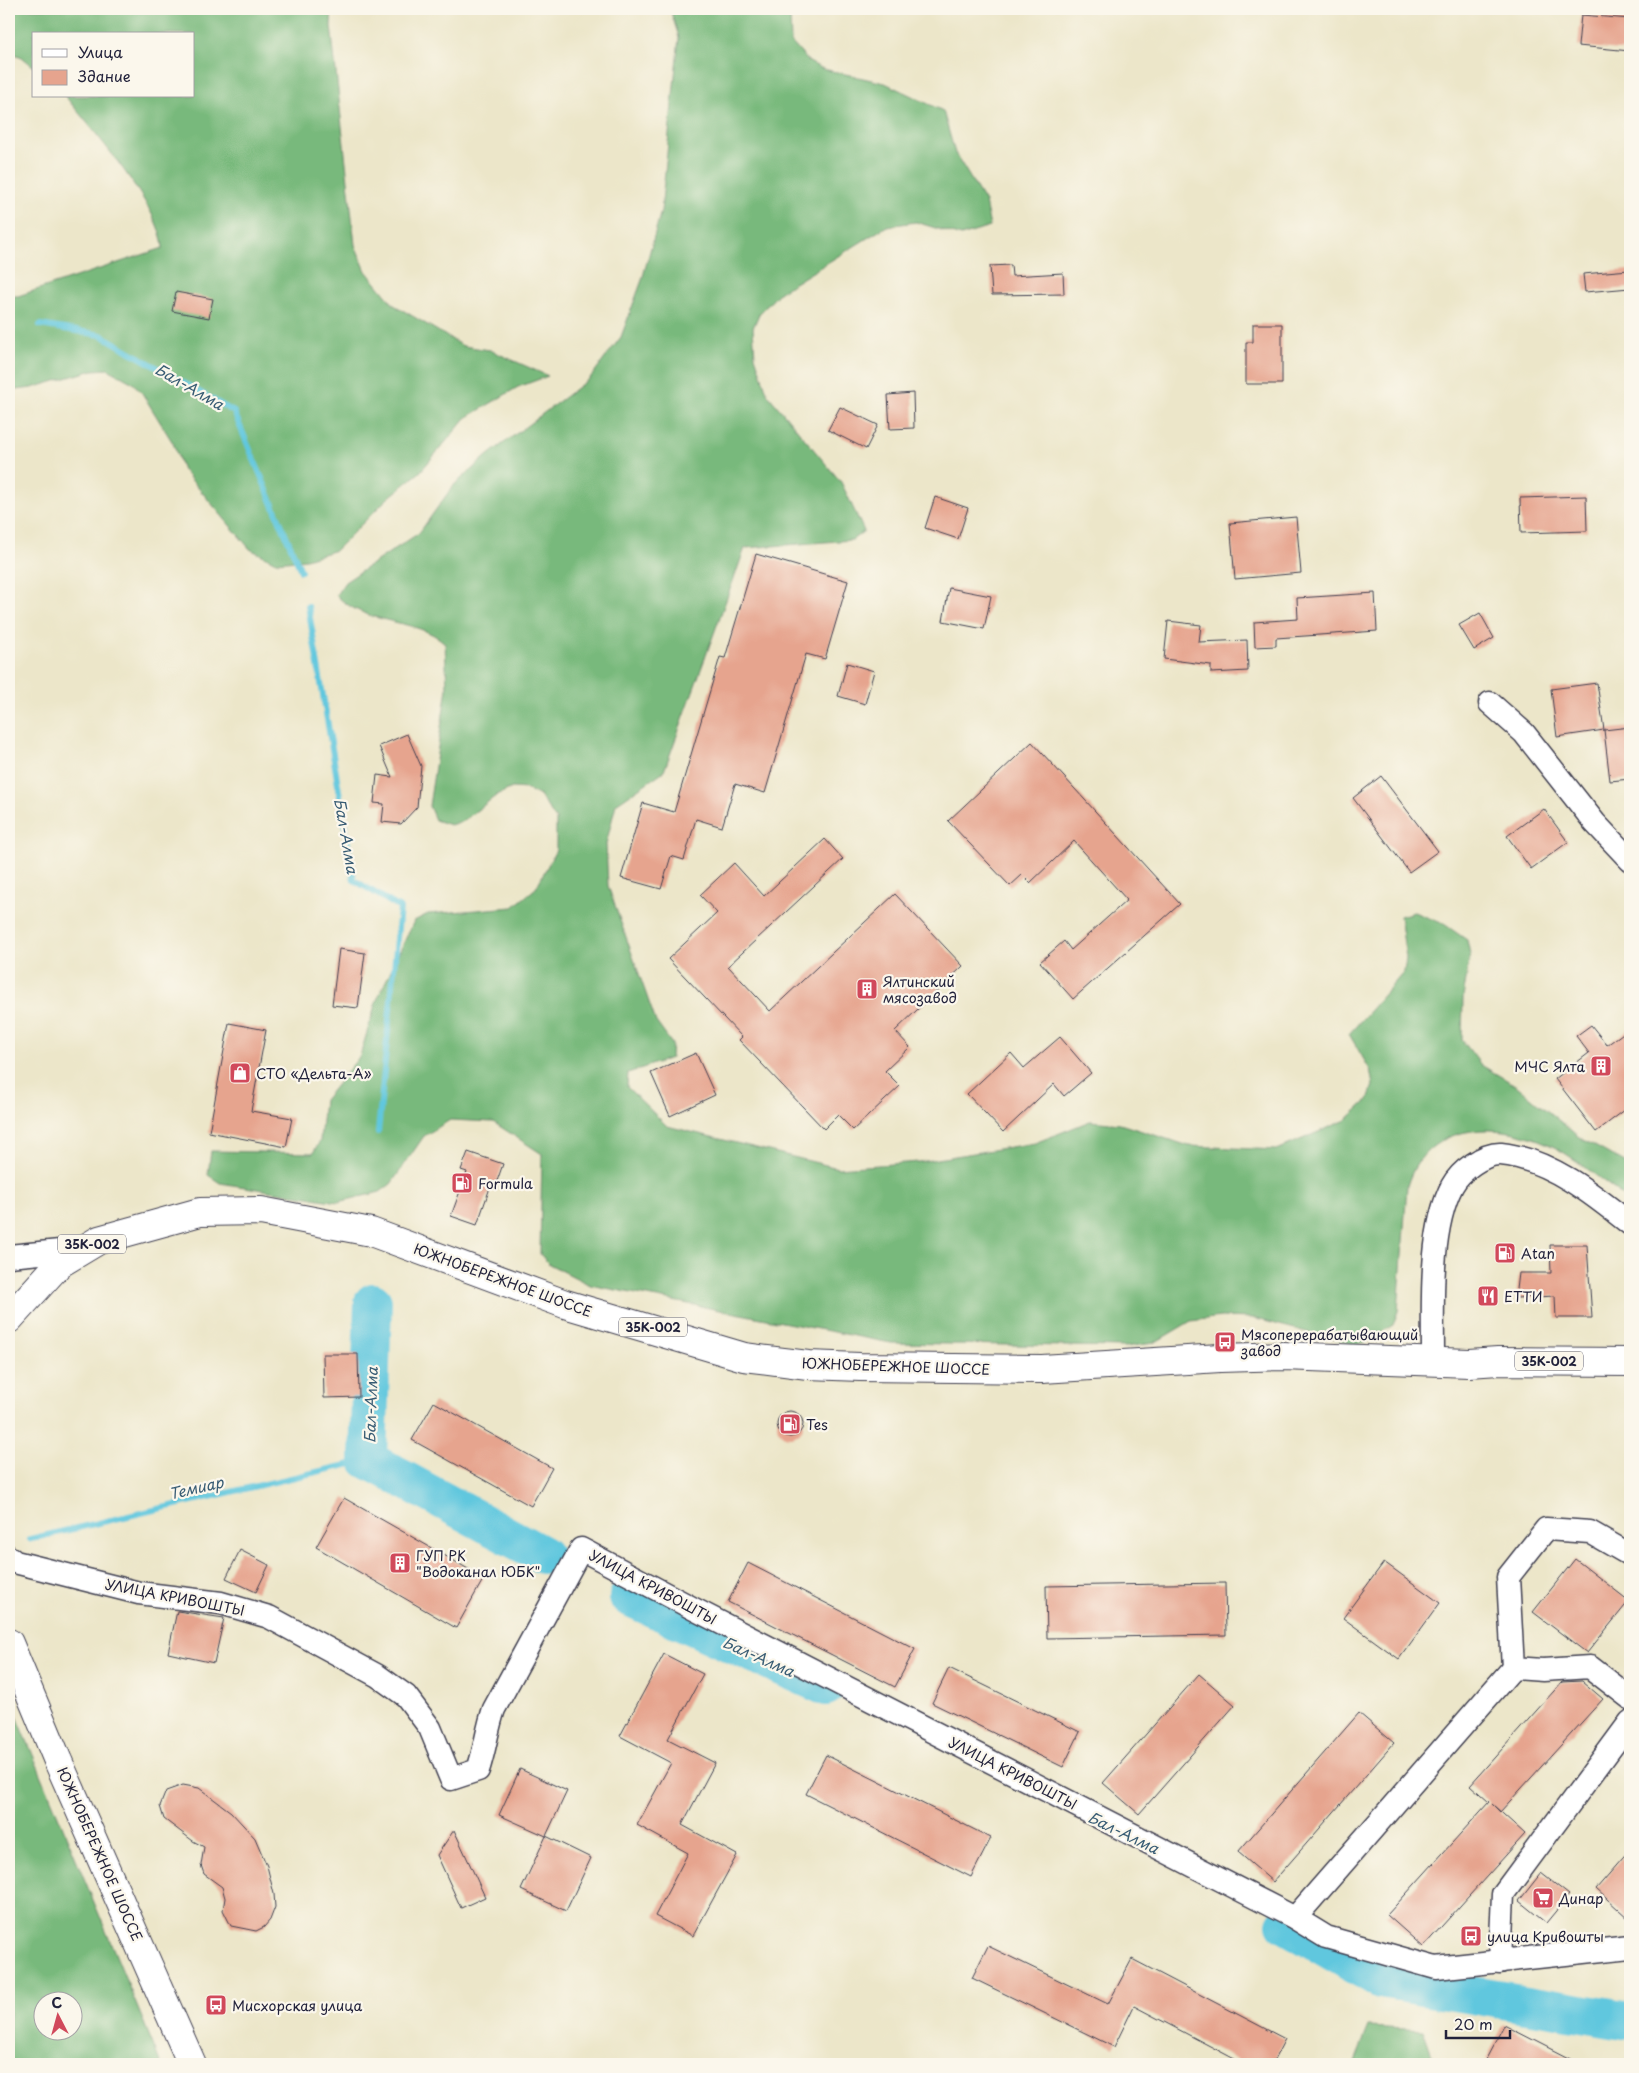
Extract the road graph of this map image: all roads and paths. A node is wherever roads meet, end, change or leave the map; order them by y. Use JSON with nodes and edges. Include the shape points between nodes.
{"nodes":[{"id":1,"x":1490,"y":703,"type":"dead end"},
{"id":2,"x":1630,"y":860,"type":"edge"},
{"id":3,"x":1630,"y":1224,"type":"edge"},
{"id":4,"x":70,"y":1250,"type":"junction"},
{"id":5,"x":9,"y":1256,"type":"edge"},
{"id":6,"x":9,"y":1304,"type":"edge"},
{"id":7,"x":9,"y":1319,"type":"edge"},
{"id":8,"x":1630,"y":1350,"type":"edge"},
{"id":9,"x":1433,"y":1355,"type":"junction"},
{"id":10,"x":1348,"y":1356,"type":"junction"},
{"id":11,"x":1473,"y":1359,"type":"junction"},
{"id":12,"x":1630,"y":1362,"type":"edge"},
{"id":13,"x":1630,"y":1554,"type":"edge"},
{"id":14,"x":9,"y":1557,"type":"edge"},
{"id":15,"x":9,"y":1643,"type":"edge"},
{"id":16,"x":1513,"y":1668,"type":"junction"},
{"id":17,"x":9,"y":1675,"type":"edge"},
{"id":18,"x":1630,"y":1698,"type":"edge"},
{"id":19,"x":1630,"y":1722,"type":"edge"},
{"id":20,"x":1295,"y":1918,"type":"junction"},
{"id":21,"x":1630,"y":1947,"type":"edge"},
{"id":22,"x":1500,"y":1962,"type":"junction"},
{"id":23,"x":179,"y":2063,"type":"edge"}],
"edges":[{"from":1,"to":2,"type":"street","via":[[1524,733],[1595,823]]},
{"from":3,"to":9,"type":"street","via":[[1588,1192],[1535,1163],[1499,1154],[1472,1163],[1452,1185],[1441,1219],[1435,1255]]},
{"from":4,"to":5,"type":"street"},
{"from":4,"to":6,"type":"highway","name":"ЮЖНОБЕРЕЖНОЕ ШОССЕ","number":"35К-002"},
{"from":4,"to":10,"type":"highway","name":"ЮЖНОБЕРЕЖНОЕ ШОССЕ","number":"35К-002","via":[[107,1232],[200,1207],[261,1207],[368,1227],[590,1308],[747,1354],[858,1363],[1036,1364],[1272,1351]]},
{"from":7,"to":10,"type":"highway","name":"ЮЖНОБЕРЕЖНОЕ ШОССЕ","number":"35К-002","via":[[59,1264],[99,1240],[200,1212],[261,1210],[371,1232],[565,1304],[744,1357],[808,1365],[1033,1369],[1220,1358]]},
{"from":8,"to":11,"type":"highway","name":"ЮЖНОБЕРЕЖНОЕ ШОССЕ","via":[[1505,1353]]},
{"from":9,"to":10,"type":"highway","name":"ЮЖНОБЕРЕЖНОЕ ШОССЕ"},
{"from":9,"to":11,"type":"highway","name":"ЮЖНОБЕРЕЖНОЕ ШОССЕ"},
{"from":10,"to":11,"type":"highway","name":"ЮЖНОБЕРЕЖНОЕ ШОССЕ"},
{"from":11,"to":12,"type":"highway","name":"ЮЖНОБЕРЕЖНОЕ ШОССЕ","number":"35К-002"},
{"from":13,"to":16,"type":"street","via":[[1590,1532],[1546,1529],[1508,1577]]},
{"from":14,"to":20,"type":"street","name":"УЛИЦА КРИВОШТЫ","via":[[15,1562],[139,1593],[221,1603],[269,1617],[378,1676],[406,1696],[430,1728],[451,1779],[478,1770],[494,1709],[581,1549]]},
{"from":15,"to":23,"type":"highway","name":"ЮЖНОБЕРЕЖНОЕ ШОССЕ"},
{"from":16,"to":18,"type":"street","via":[[1590,1667]]},
{"from":16,"to":20,"type":"street"},
{"from":17,"to":23,"type":"highway","name":"ЮЖНОБЕРЕЖНОЕ ШОССЕ"},
{"from":19,"to":22,"type":"street","via":[[1503,1894]]},
{"from":20,"to":22,"type":"street","name":"УЛИЦА КРИВОШТЫ","via":[[1326,1937],[1436,1968]]},
{"from":21,"to":22,"type":"street","name":"УЛИЦА КРИВОШТЫ"}]}
